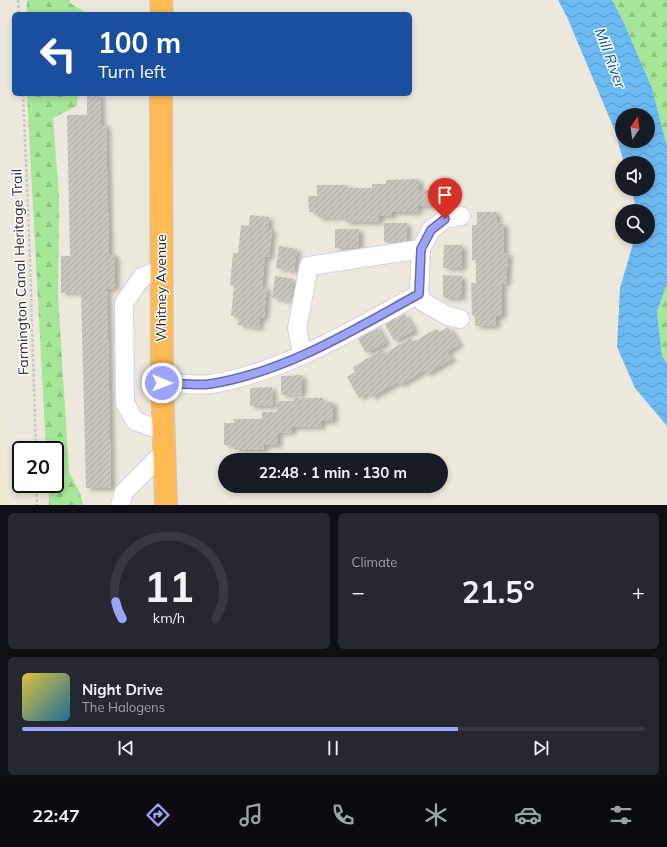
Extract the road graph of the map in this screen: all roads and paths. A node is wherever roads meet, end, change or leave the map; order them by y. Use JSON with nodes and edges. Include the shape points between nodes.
{"nodes":[{"id":1,"x":18,"y":0,"type":"edge"},
{"id":2,"x":161,"y":0,"type":"edge"},
{"id":3,"x":19,"y":12,"type":"edge"},
{"id":4,"x":162,"y":12,"type":"edge"},
{"id":5,"x":23,"y":96,"type":"edge"},
{"id":6,"x":161,"y":96,"type":"edge"},
{"id":7,"x":461,"y":216,"type":"dead end"},
{"id":8,"x":421,"y":249,"type":"junction"},
{"id":9,"x":161,"y":270,"type":"junction"},
{"id":10,"x":419,"y":294,"type":"junction"},
{"id":11,"x":460,"y":319,"type":"dead end"},
{"id":12,"x":302,"y":354,"type":"junction"},
{"id":13,"x":162,"y":383,"type":"junction"},
{"id":14,"x":36,"y":441,"type":"edge"},
{"id":15,"x":164,"y":441,"type":"junction"},
{"id":16,"x":36,"y":493,"type":"edge"},
{"id":17,"x":37,"y":505,"type":"edge"},
{"id":18,"x":120,"y":505,"type":"edge"},
{"id":19,"x":166,"y":505,"type":"edge"}],
"edges":[{"from":1,"to":3,"type":"path"},
{"from":2,"to":4,"type":"highway"},
{"from":5,"to":14,"type":"path","name":"Farmington Canal Heritage Trail"},
{"from":6,"to":9,"type":"highway","name":"Whitney Avenue"},
{"from":7,"to":8,"type":"lane","via":[[445,219],[431,230]]},
{"from":8,"to":10,"type":"lane"},
{"from":8,"to":12,"type":"lane","via":[[309,266],[297,328]]},
{"from":9,"to":13,"type":"highway","name":"Whitney Avenue"},
{"from":9,"to":15,"type":"lane","via":[[142,277],[124,304],[125,403],[135,422]]},
{"from":10,"to":11,"type":"lane","via":[[423,302],[448,316]]},
{"from":10,"to":12,"type":"lane","via":[[322,346]]},
{"from":12,"to":13,"type":"lane","via":[[257,372],[209,384]]},
{"from":13,"to":15,"type":"highway","name":"Whitney Avenue"},
{"from":15,"to":18,"type":"lane","via":[[124,492]]},
{"from":15,"to":19,"type":"highway","name":"Whitney Avenue"},
{"from":16,"to":17,"type":"path"}]}
